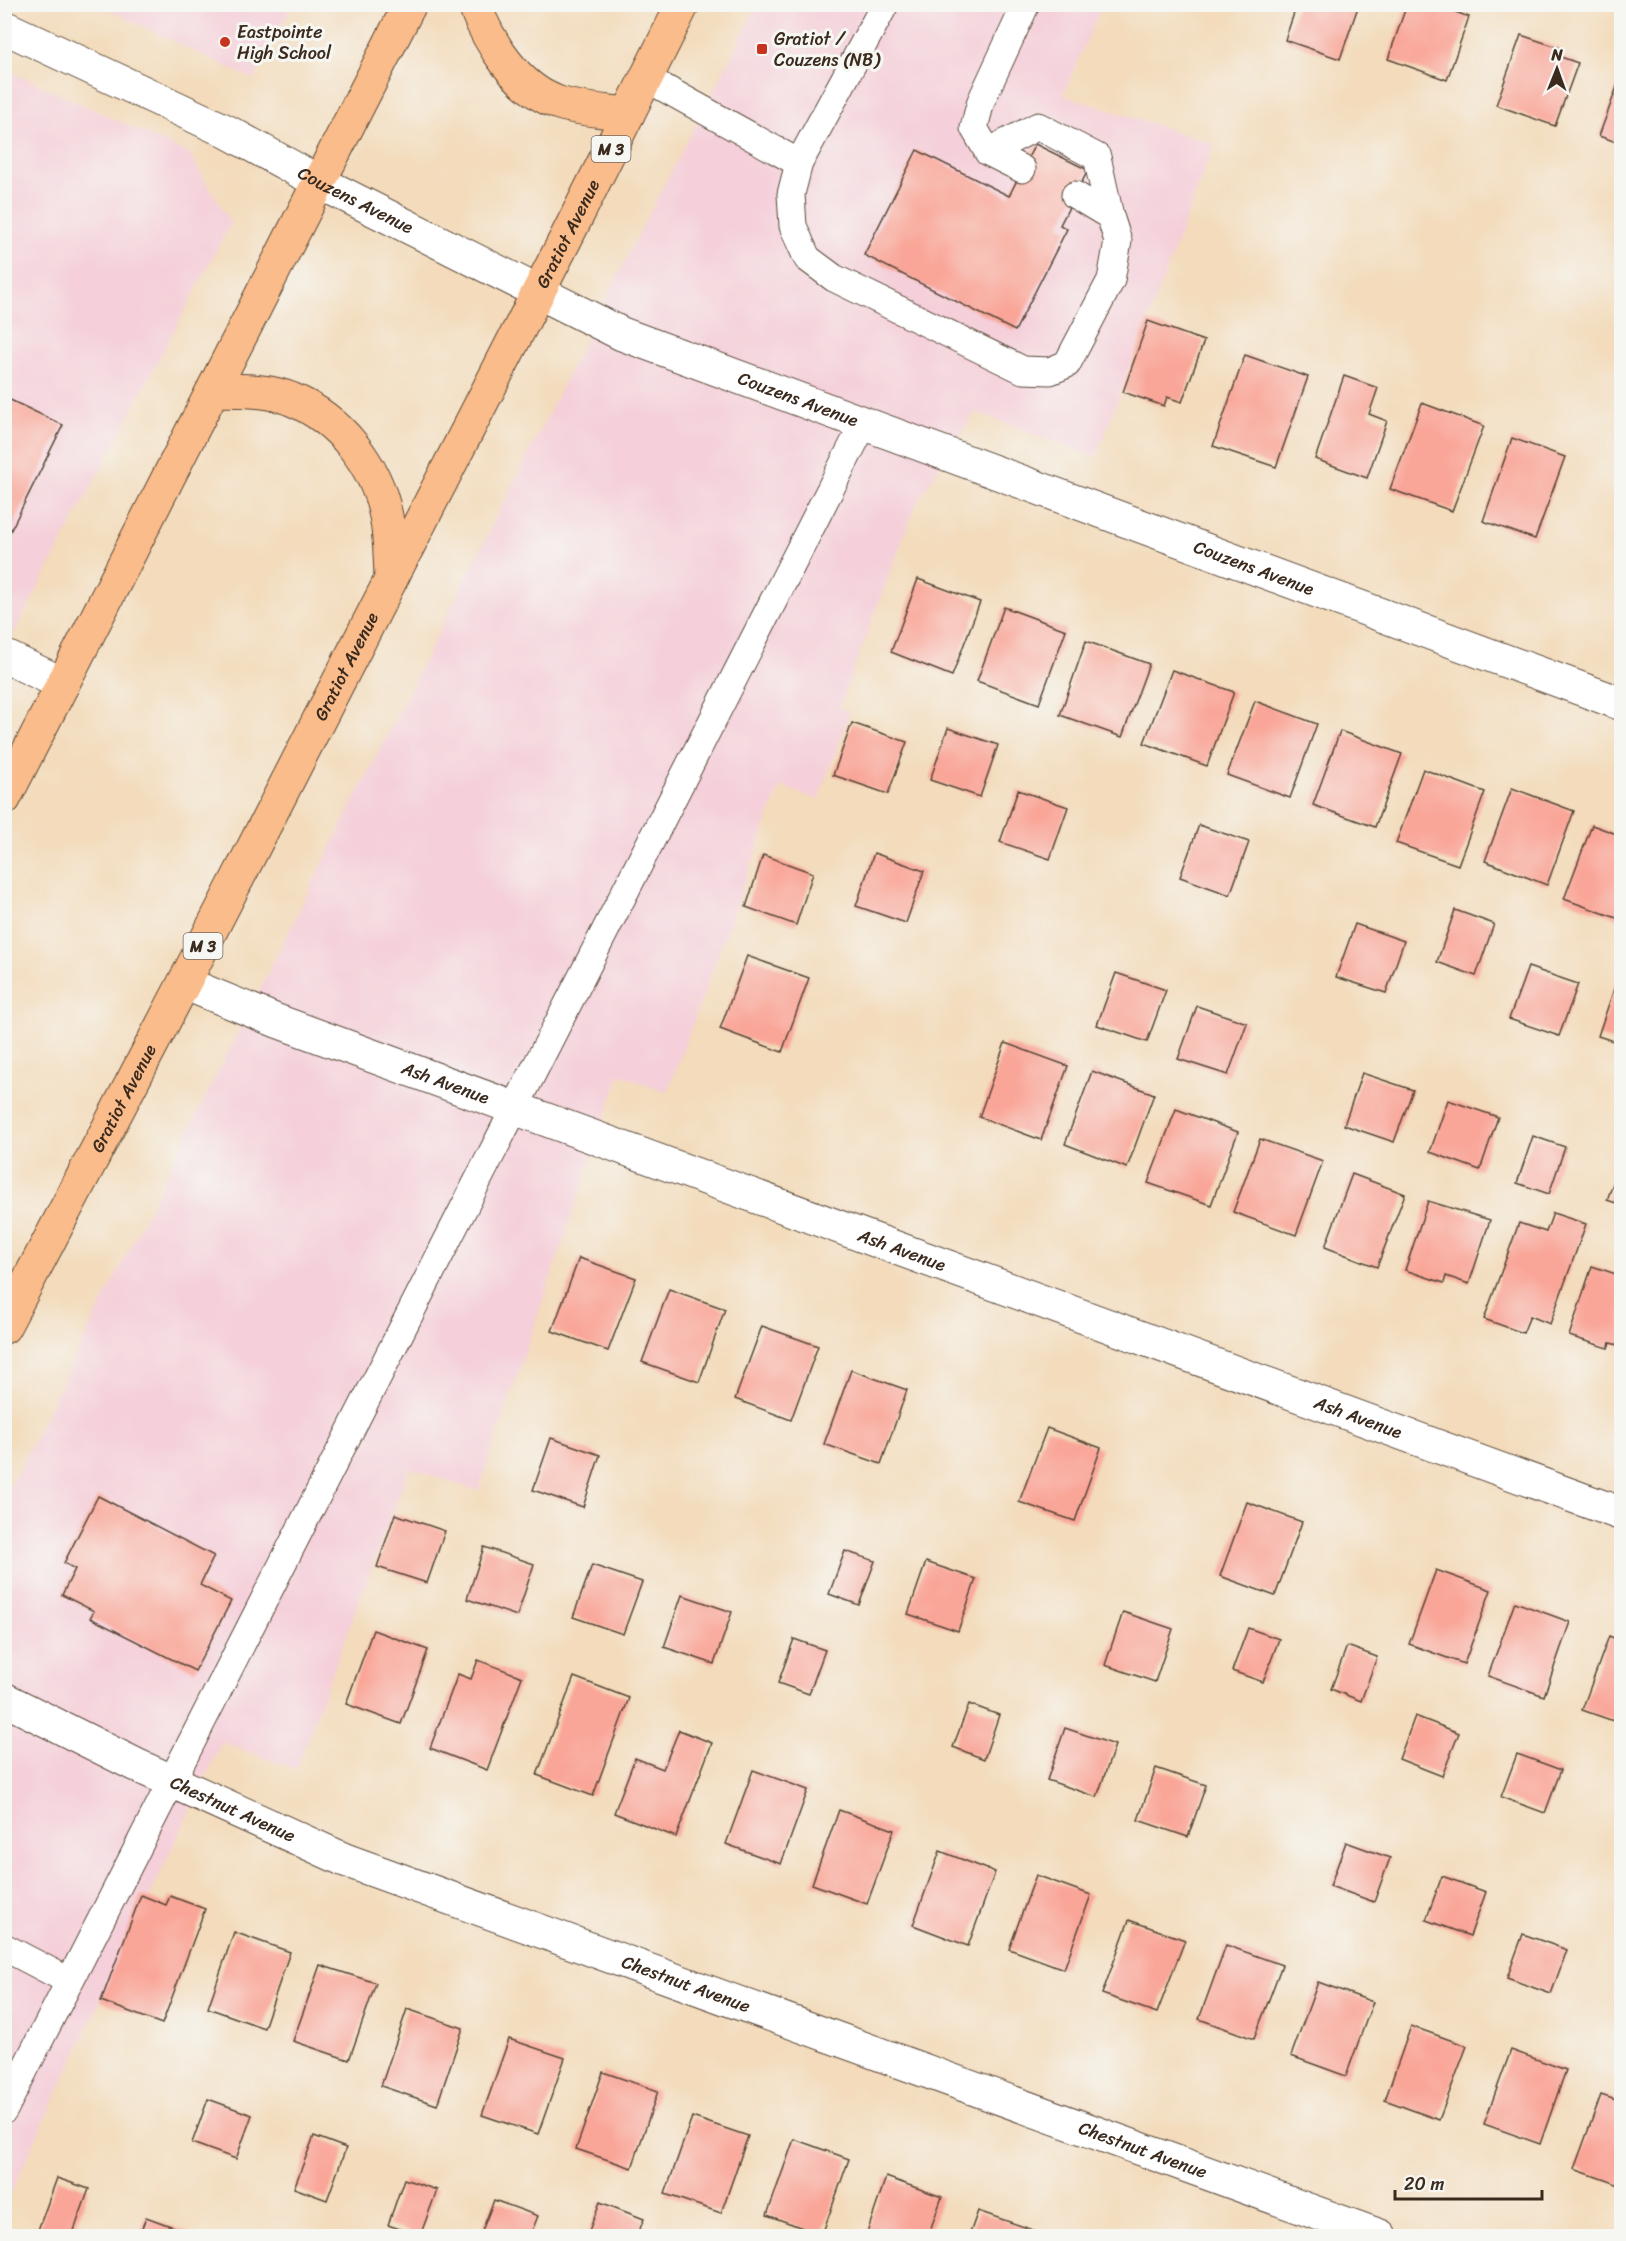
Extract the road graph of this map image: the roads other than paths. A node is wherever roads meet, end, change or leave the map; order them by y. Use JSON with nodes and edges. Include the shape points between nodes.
{"nodes":[{"id":1,"x":410,"y":4,"type":"edge"},
{"id":2,"x":474,"y":4,"type":"edge"},
{"id":3,"x":683,"y":4,"type":"edge"},
{"id":4,"x":885,"y":4,"type":"edge"},
{"id":5,"x":1026,"y":4,"type":"edge"},
{"id":6,"x":4,"y":27,"type":"edge"},
{"id":7,"x":646,"y":78,"type":"junction"},
{"id":8,"x":628,"y":114,"type":"junction"},
{"id":9,"x":988,"y":152,"type":"junction"},
{"id":10,"x":799,"y":163,"type":"junction"},
{"id":11,"x":1022,"y":169,"type":"dead end"},
{"id":12,"x":319,"y":182,"type":"junction"},
{"id":13,"x":1075,"y":195,"type":"dead end"},
{"id":14,"x":1110,"y":216,"type":"junction"},
{"id":15,"x":537,"y":292,"type":"junction"},
{"id":16,"x":214,"y":390,"type":"junction"},
{"id":17,"x":864,"y":423,"type":"junction"},
{"id":18,"x":391,"y":576,"type":"junction"},
{"id":19,"x":4,"y":656,"type":"edge"},
{"id":20,"x":63,"y":684,"type":"junction"},
{"id":21,"x":1622,"y":704,"type":"edge"},
{"id":22,"x":4,"y":799,"type":"edge"},
{"id":23,"x":184,"y":984,"type":"junction"},
{"id":24,"x":516,"y":1109,"type":"junction"},
{"id":25,"x":4,"y":1327,"type":"edge"},
{"id":26,"x":1622,"y":1514,"type":"edge"},
{"id":27,"x":4,"y":1699,"type":"edge"},
{"id":28,"x":170,"y":1780,"type":"junction"},
{"id":29,"x":4,"y":1947,"type":"edge"},
{"id":30,"x":69,"y":1981,"type":"junction"},
{"id":31,"x":7,"y":2099,"type":"edge"},
{"id":32,"x":1380,"y":2236,"type":"edge"}],
"edges":[{"from":1,"to":12,"type":"main road"},
{"from":2,"to":8,"type":"main road","via":[[490,41],[531,88],[558,103]]},
{"from":3,"to":7,"type":"main road","name":"Gratiot Avenue","number":"M 3"},
{"from":4,"to":10,"type":"lane"},
{"from":5,"to":9,"type":"lane","via":[[981,101],[974,128]]},
{"from":6,"to":12,"type":"street","name":"Couzens Avenue","via":[[228,132]]},
{"from":7,"to":8,"type":"main road","name":"Gratiot Avenue","number":"M 3"},
{"from":7,"to":10,"type":"lane"},
{"from":8,"to":15,"type":"main road","name":"Gratiot Avenue","number":"M 3"},
{"from":9,"to":11,"type":"lane"},
{"from":9,"to":14,"type":"lane","via":[[1038,126],[1097,156]]},
{"from":10,"to":14,"type":"lane","via":[[791,194],[793,226],[807,258],[834,278],[1023,370],[1050,371],[1067,364],[1111,280],[1118,241]]},
{"from":12,"to":15,"type":"street","name":"Couzens Avenue"},
{"from":12,"to":16,"type":"main road"},
{"from":13,"to":14,"type":"lane"},
{"from":15,"to":17,"type":"street","name":"Couzens Avenue","via":[[622,334]]},
{"from":15,"to":18,"type":"main road","name":"Gratiot Avenue","number":"M 3"},
{"from":16,"to":18,"type":"main road","via":[[256,391],[290,398],[324,417],[352,444],[372,474],[386,516]]},
{"from":16,"to":20,"type":"main road"},
{"from":17,"to":21,"type":"street","name":"Couzens Avenue"},
{"from":17,"to":24,"type":"lane"},
{"from":18,"to":23,"type":"main road","name":"Gratiot Avenue","number":"M 3"},
{"from":19,"to":20,"type":"street"},
{"from":20,"to":22,"type":"main road"},
{"from":23,"to":24,"type":"street","name":"Ash Avenue"},
{"from":23,"to":25,"type":"main road","name":"Gratiot Avenue","number":"M 3"},
{"from":24,"to":26,"type":"street","name":"Ash Avenue"},
{"from":24,"to":28,"type":"lane"},
{"from":27,"to":28,"type":"street","name":"Chestnut Avenue"},
{"from":28,"to":30,"type":"lane"},
{"from":28,"to":32,"type":"street","name":"Chestnut Avenue","via":[[345,1860]]},
{"from":29,"to":30,"type":"lane"},
{"from":30,"to":31,"type":"lane"}]}
